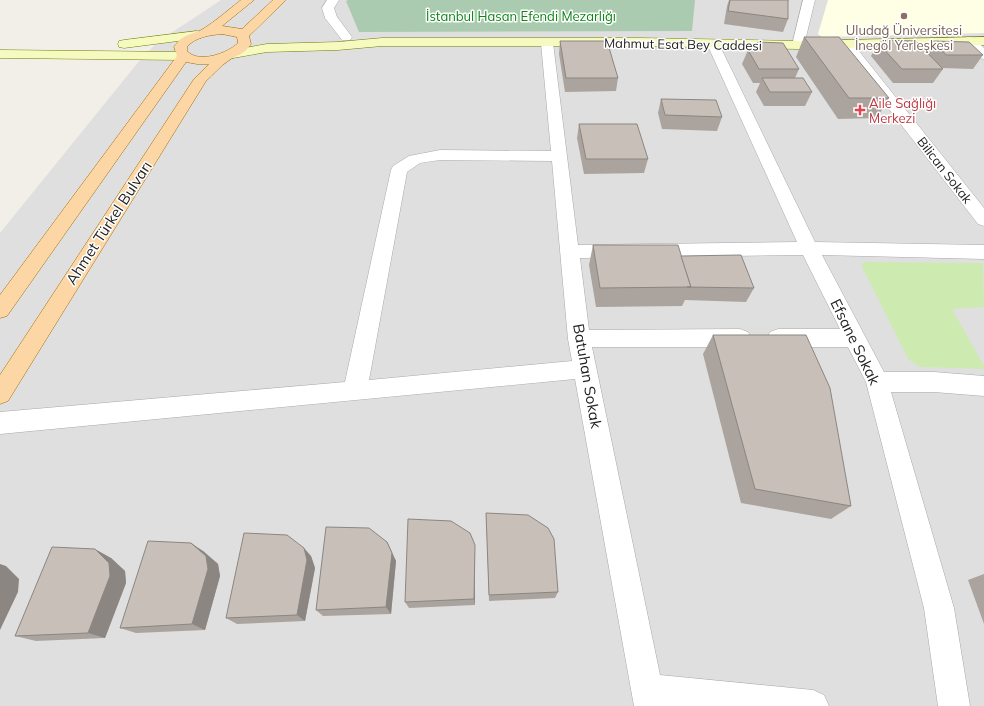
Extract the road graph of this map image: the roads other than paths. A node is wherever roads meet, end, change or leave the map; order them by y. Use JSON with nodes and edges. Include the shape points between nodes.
{"nodes":[{"id":1,"x":248,"y":0,"type":"edge"},
{"id":2,"x":280,"y":0,"type":"edge"},
{"id":3,"x":333,"y":0,"type":"edge"},
{"id":4,"x":809,"y":0,"type":"edge"},
{"id":5,"x":202,"y":33,"type":"junction"},
{"id":6,"x":244,"y":37,"type":"junction"},
{"id":7,"x":346,"y":37,"type":"junction"},
{"id":8,"x":984,"y":40,"type":"edge"},
{"id":9,"x":969,"y":41,"type":"junction"},
{"id":10,"x":382,"y":42,"type":"junction"},
{"id":11,"x":547,"y":43,"type":"junction"},
{"id":12,"x":713,"y":44,"type":"junction"},
{"id":13,"x":846,"y":44,"type":"junction"},
{"id":14,"x":798,"y":45,"type":"junction"},
{"id":15,"x":0,"y":54,"type":"edge"},
{"id":16,"x":27,"y":54,"type":"junction"},
{"id":17,"x":984,"y":55,"type":"edge"},
{"id":18,"x":184,"y":56,"type":"junction"},
{"id":19,"x":228,"y":56,"type":"junction"},
{"id":20,"x":560,"y":156,"type":"junction"},
{"id":21,"x":984,"y":220,"type":"edge"},
{"id":22,"x":809,"y":248,"type":"junction"},
{"id":23,"x":570,"y":252,"type":"junction"},
{"id":24,"x":984,"y":252,"type":"edge"},
{"id":25,"x":0,"y":310,"type":"edge"},
{"id":26,"x":854,"y":338,"type":"junction"},
{"id":27,"x":579,"y":339,"type":"junction"},
{"id":28,"x":585,"y":369,"type":"junction"},
{"id":29,"x":877,"y":382,"type":"junction"},
{"id":30,"x":984,"y":386,"type":"edge"},
{"id":31,"x":355,"y":391,"type":"junction"},
{"id":32,"x":0,"y":394,"type":"edge"},
{"id":33,"x":0,"y":423,"type":"edge"},
{"id":34,"x":649,"y":698,"type":"edge"},
{"id":35,"x":813,"y":706,"type":"edge"},
{"id":36,"x":954,"y":706,"type":"edge"}],
"edges":[{"from":1,"to":5,"type":"main road"},
{"from":2,"to":6,"type":"main road"},
{"from":3,"to":7,"type":"street","via":[[328,8],[330,18]]},
{"from":4,"to":14,"type":"street"},
{"from":5,"to":6,"type":"main road","via":[[229,31]]},
{"from":5,"to":16,"type":"main road"},
{"from":5,"to":18,"type":"main road","via":[[183,43],[180,52]]},
{"from":6,"to":7,"type":"main road"},
{"from":6,"to":19,"type":"main road","name":"Ahmet Türkel Bulvarı","via":[[245,44]]},
{"from":7,"to":10,"type":"main road"},
{"from":8,"to":9,"type":"main road","name":"Mahmut Esat Bey Caddesi"},
{"from":9,"to":13,"type":"main road","name":"Mahmut Esat Bey Caddesi"},
{"from":9,"to":17,"type":"street"},
{"from":10,"to":11,"type":"main road","name":"Mahmut Esat Bey Caddesi"},
{"from":10,"to":19,"type":"main road","via":[[267,48]]},
{"from":11,"to":12,"type":"main road","name":"Mahmut Esat Bey Caddesi"},
{"from":11,"to":20,"type":"street","name":"Batuhan Sokak"},
{"from":12,"to":14,"type":"main road","name":"Mahmut Esat Bey Caddesi"},
{"from":12,"to":22,"type":"street","name":"Efsane Sokak"},
{"from":13,"to":14,"type":"main road","name":"Mahmut Esat Bey Caddesi"},
{"from":13,"to":21,"type":"street","name":"Bilican Sokak"},
{"from":15,"to":16,"type":"main road"},
{"from":16,"to":18,"type":"main road"},
{"from":18,"to":19,"type":"main road","via":[[202,60]]},
{"from":18,"to":25,"type":"main road"},
{"from":19,"to":32,"type":"main road","name":"Ahmet Türkel Bulvarı","via":[[201,79]]},
{"from":20,"to":23,"type":"street","name":"Batuhan Sokak"},
{"from":20,"to":31,"type":"street","via":[[440,154],[415,159],[399,170]]},
{"from":22,"to":23,"type":"street"},
{"from":22,"to":24,"type":"street"},
{"from":22,"to":26,"type":"street","name":"Efsane Sokak"},
{"from":23,"to":27,"type":"street","name":"Batuhan Sokak"},
{"from":26,"to":27,"type":"street"},
{"from":26,"to":29,"type":"street","name":"Efsane Sokak"},
{"from":27,"to":28,"type":"street","name":"Batuhan Sokak"},
{"from":28,"to":31,"type":"street"},
{"from":28,"to":34,"type":"street","name":"Batuhan Sokak"},
{"from":29,"to":30,"type":"street","via":[[934,382]]},
{"from":29,"to":36,"type":"street","name":"Efsane Sokak","via":[[939,608]]},
{"from":31,"to":33,"type":"street"},
{"from":34,"to":35,"type":"street"}]}
